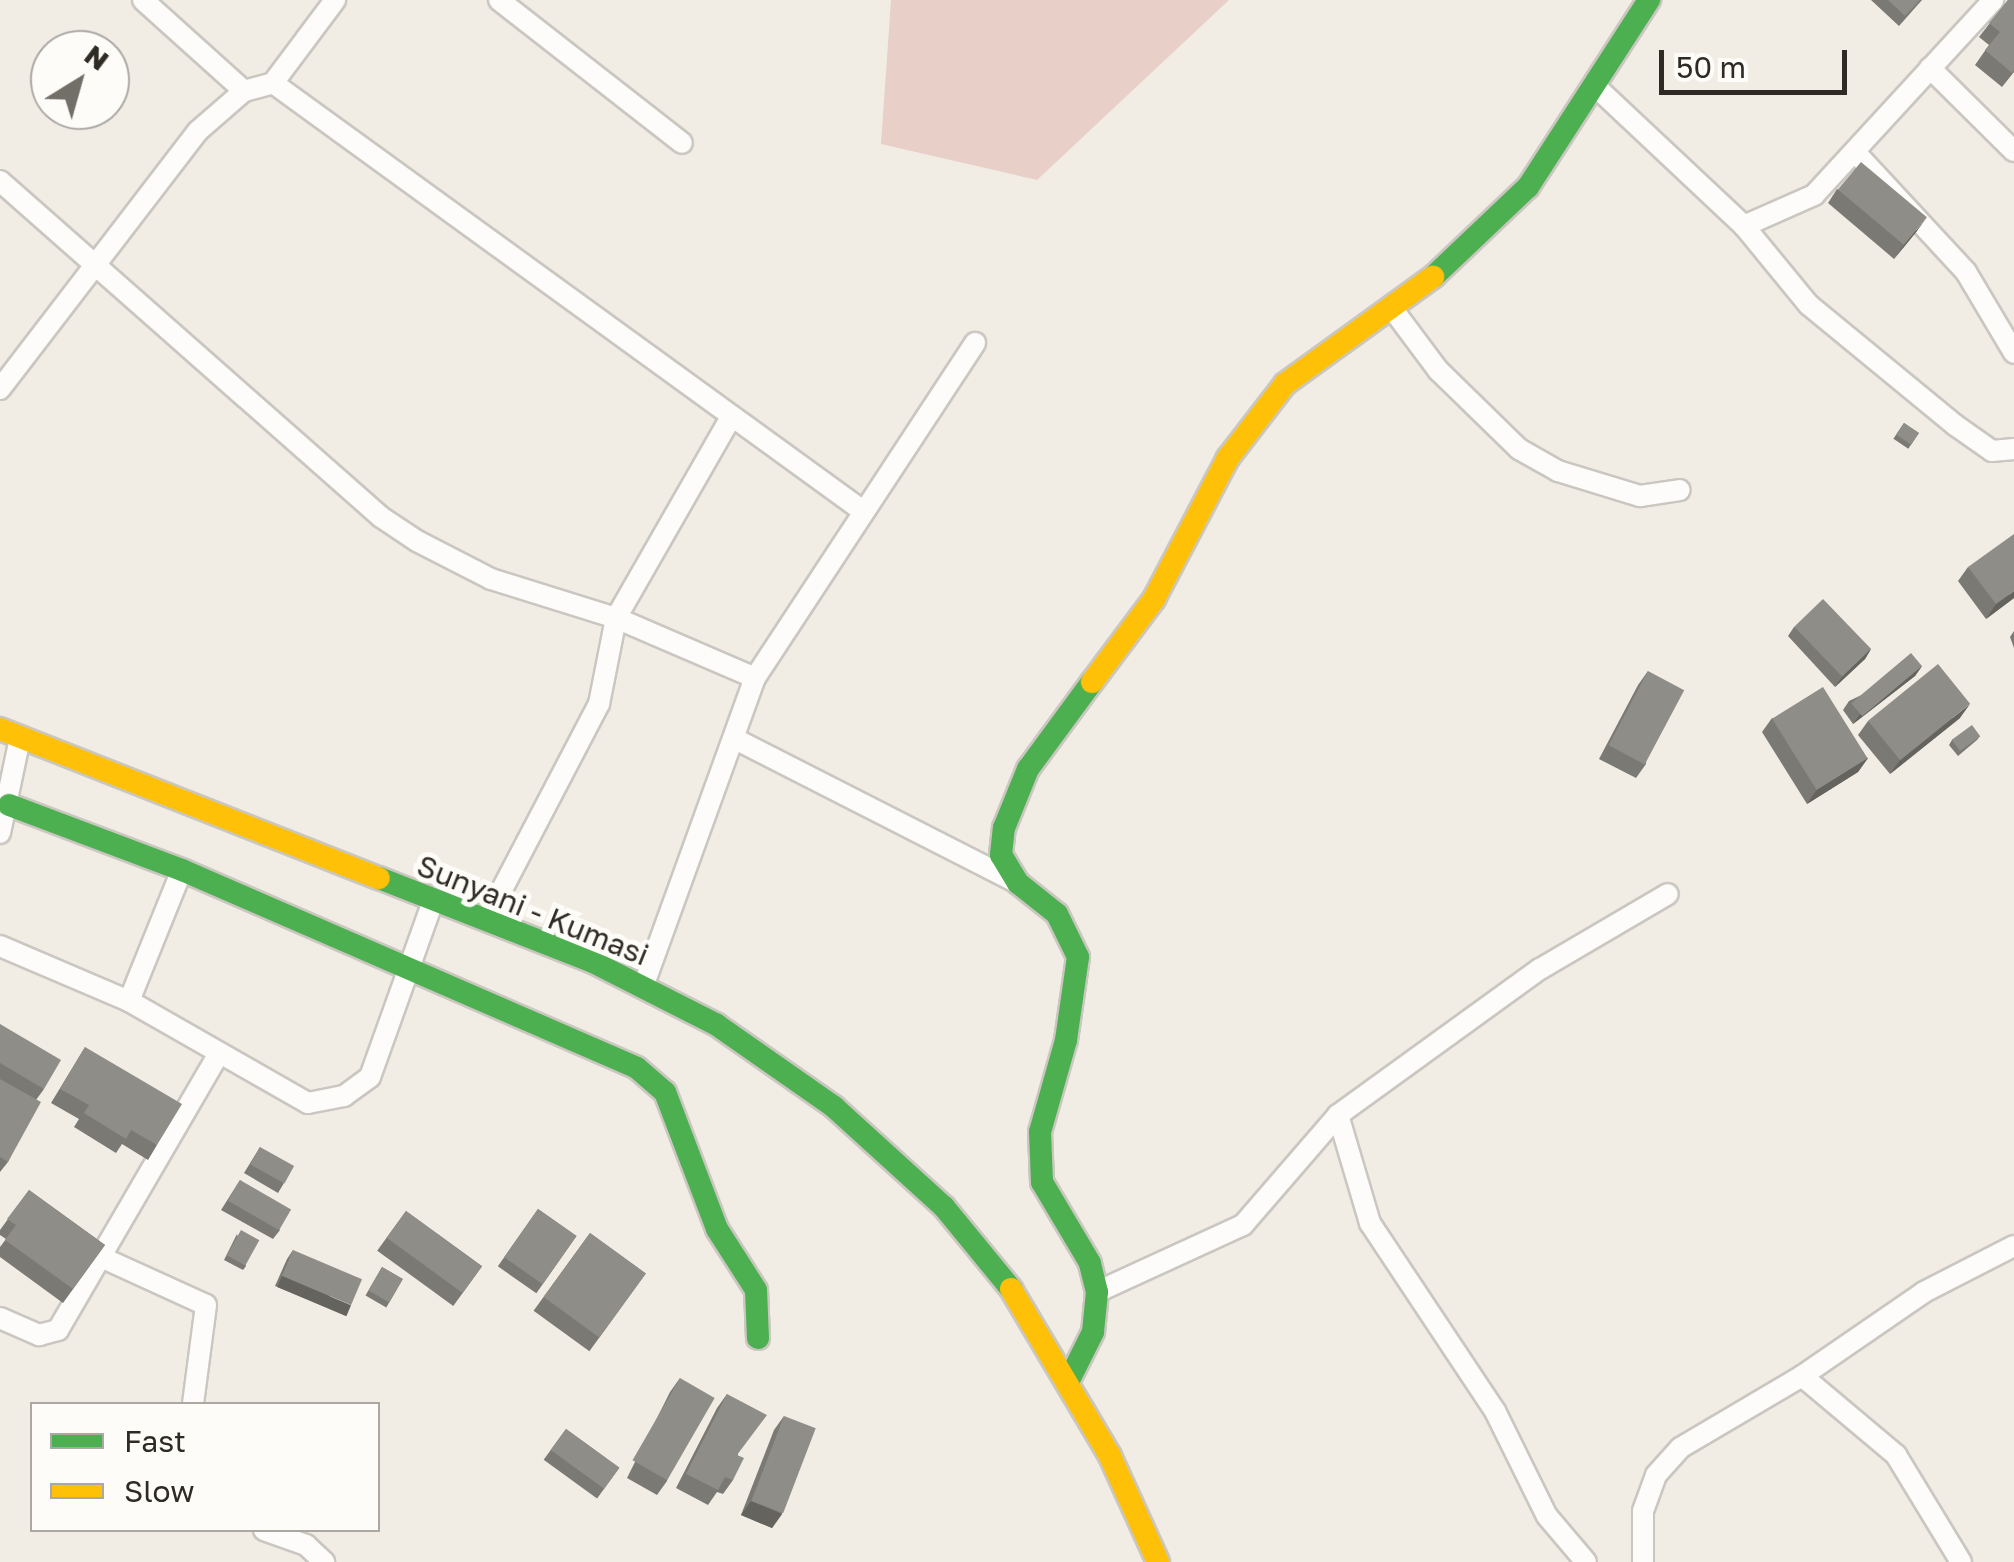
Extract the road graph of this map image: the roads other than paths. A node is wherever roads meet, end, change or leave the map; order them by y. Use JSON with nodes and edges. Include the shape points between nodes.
{"nodes":[{"id":1,"x":143,"y":0,"type":"edge"},
{"id":2,"x":335,"y":0,"type":"edge"},
{"id":3,"x":499,"y":0,"type":"edge"},
{"id":4,"x":1648,"y":0,"type":"edge"},
{"id":5,"x":1993,"y":0,"type":"edge"},
{"id":6,"x":1930,"y":68,"type":"junction"},
{"id":7,"x":274,"y":83,"type":"junction"},
{"id":8,"x":1594,"y":86,"type":"junction"},
{"id":9,"x":244,"y":91,"type":"junction"},
{"id":10,"x":682,"y":144,"type":"dead end"},
{"id":11,"x":2014,"y":150,"type":"edge"},
{"id":12,"x":1855,"y":152,"type":"junction"},
{"id":13,"x":0,"y":181,"type":"edge"},
{"id":14,"x":1744,"y":226,"type":"junction"},
{"id":15,"x":92,"y":267,"type":"junction"},
{"id":16,"x":1391,"y":307,"type":"junction"},
{"id":17,"x":974,"y":342,"type":"dead end"},
{"id":18,"x":2014,"y":353,"type":"edge"},
{"id":19,"x":0,"y":389,"type":"edge"},
{"id":20,"x":731,"y":418,"type":"junction"},
{"id":21,"x":2014,"y":449,"type":"edge"},
{"id":22,"x":1680,"y":490,"type":"dead end"},
{"id":23,"x":863,"y":512,"type":"junction"},
{"id":24,"x":616,"y":618,"type":"junction"},
{"id":25,"x":754,"y":678,"type":"junction"},
{"id":26,"x":10,"y":734,"type":"edge"},
{"id":27,"x":735,"y":739,"type":"junction"},
{"id":28,"x":9,"y":805,"type":"junction"},
{"id":29,"x":0,"y":833,"type":"edge"},
{"id":30,"x":182,"y":870,"type":"junction"},
{"id":31,"x":1018,"y":883,"type":"junction"},
{"id":32,"x":1668,"y":894,"type":"dead end"},
{"id":33,"x":434,"y":901,"type":"junction"},
{"id":34,"x":486,"y":920,"type":"junction"},
{"id":35,"x":0,"y":946,"type":"edge"},
{"id":36,"x":408,"y":969,"type":"junction"},
{"id":37,"x":643,"y":987,"type":"junction"},
{"id":38,"x":129,"y":1001,"type":"junction"},
{"id":39,"x":218,"y":1055,"type":"junction"},
{"id":40,"x":1338,"y":1115,"type":"junction"},
{"id":41,"x":2014,"y":1246,"type":"edge"},
{"id":42,"x":103,"y":1258,"type":"junction"},
{"id":43,"x":1097,"y":1292,"type":"junction"},
{"id":44,"x":0,"y":1318,"type":"edge"},
{"id":45,"x":758,"y":1338,"type":"dead end"},
{"id":46,"x":1802,"y":1376,"type":"junction"},
{"id":47,"x":1069,"y":1380,"type":"junction"},
{"id":48,"x":193,"y":1402,"type":"edge"},
{"id":49,"x":270,"y":1532,"type":"edge"},
{"id":50,"x":324,"y":1562,"type":"edge"},
{"id":51,"x":1158,"y":1562,"type":"edge"},
{"id":52,"x":1586,"y":1562,"type":"edge"},
{"id":53,"x":1643,"y":1562,"type":"edge"},
{"id":54,"x":1961,"y":1562,"type":"edge"}],
"edges":[{"from":1,"to":9,"type":"street"},
{"from":2,"to":7,"type":"street"},
{"from":3,"to":10,"type":"street"},
{"from":4,"to":8,"type":"street"},
{"from":5,"to":6,"type":"street"},
{"from":6,"to":11,"type":"street"},
{"from":6,"to":12,"type":"street"},
{"from":7,"to":9,"type":"street"},
{"from":7,"to":20,"type":"street","via":[[493,237]]},
{"from":8,"to":14,"type":"street"},
{"from":8,"to":16,"type":"street","via":[[1528,187],[1462,256]]},
{"from":9,"to":15,"type":"street","via":[[198,131]]},
{"from":12,"to":14,"type":"street","via":[[1814,195]]},
{"from":12,"to":18,"type":"street","via":[[1966,272]]},
{"from":13,"to":15,"type":"street"},
{"from":14,"to":21,"type":"street","via":[[1809,305],[1992,451]]},
{"from":15,"to":19,"type":"street"},
{"from":15,"to":24,"type":"street","via":[[405,533],[490,579]]},
{"from":16,"to":22,"type":"street","via":[[1438,370],[1520,448],[1558,471],[1640,496]]},
{"from":16,"to":31,"type":"street","via":[[1285,384],[1228,458],[1154,599],[1028,769],[1004,828],[1001,856]]},
{"from":17,"to":23,"type":"street"},
{"from":20,"to":23,"type":"street"},
{"from":20,"to":24,"type":"street"},
{"from":23,"to":25,"type":"street"},
{"from":24,"to":25,"type":"street"},
{"from":24,"to":34,"type":"street","via":[[599,704]]},
{"from":25,"to":27,"type":"street"},
{"from":26,"to":28,"type":"street"},
{"from":26,"to":33,"type":"street","name":"Sunyani - Kumasi"},
{"from":27,"to":31,"type":"street"},
{"from":27,"to":37,"type":"street"},
{"from":28,"to":29,"type":"street"},
{"from":28,"to":30,"type":"street"},
{"from":30,"to":36,"type":"street"},
{"from":30,"to":38,"type":"street"},
{"from":31,"to":43,"type":"street","via":[[1057,914],[1078,956],[1066,1040],[1040,1132],[1042,1182],[1090,1264]]},
{"from":32,"to":40,"type":"street","via":[[1540,969]]},
{"from":33,"to":34,"type":"street","name":"Sunyani - Kumasi"},
{"from":33,"to":36,"type":"street"},
{"from":34,"to":37,"type":"street","name":"Sunyani - Kumasi"},
{"from":35,"to":38,"type":"street"},
{"from":36,"to":39,"type":"street","via":[[370,1077],[344,1096],[308,1102]]},
{"from":36,"to":45,"type":"street","via":[[612,1054],[665,1092],[716,1229],[756,1290]]},
{"from":37,"to":47,"type":"street","name":"Sunyani - Kumasi","via":[[717,1025],[834,1108],[944,1208],[1025,1307]]},
{"from":38,"to":39,"type":"street"},
{"from":39,"to":42,"type":"street"},
{"from":40,"to":43,"type":"street","via":[[1242,1224]]},
{"from":40,"to":52,"type":"street","via":[[1370,1223],[1495,1411],[1547,1516]]},
{"from":41,"to":46,"type":"street","via":[[1924,1292]]},
{"from":42,"to":44,"type":"street","via":[[58,1330],[38,1334]]},
{"from":42,"to":48,"type":"street","via":[[206,1305]]},
{"from":43,"to":47,"type":"street","via":[[1093,1332]]},
{"from":46,"to":53,"type":"street","via":[[1680,1448],[1656,1476],[1643,1511]]},
{"from":46,"to":54,"type":"street","via":[[1896,1455]]},
{"from":47,"to":51,"type":"street","name":"Sunyani - Kumasi"},
{"from":49,"to":50,"type":"street","via":[[306,1545]]}]}
